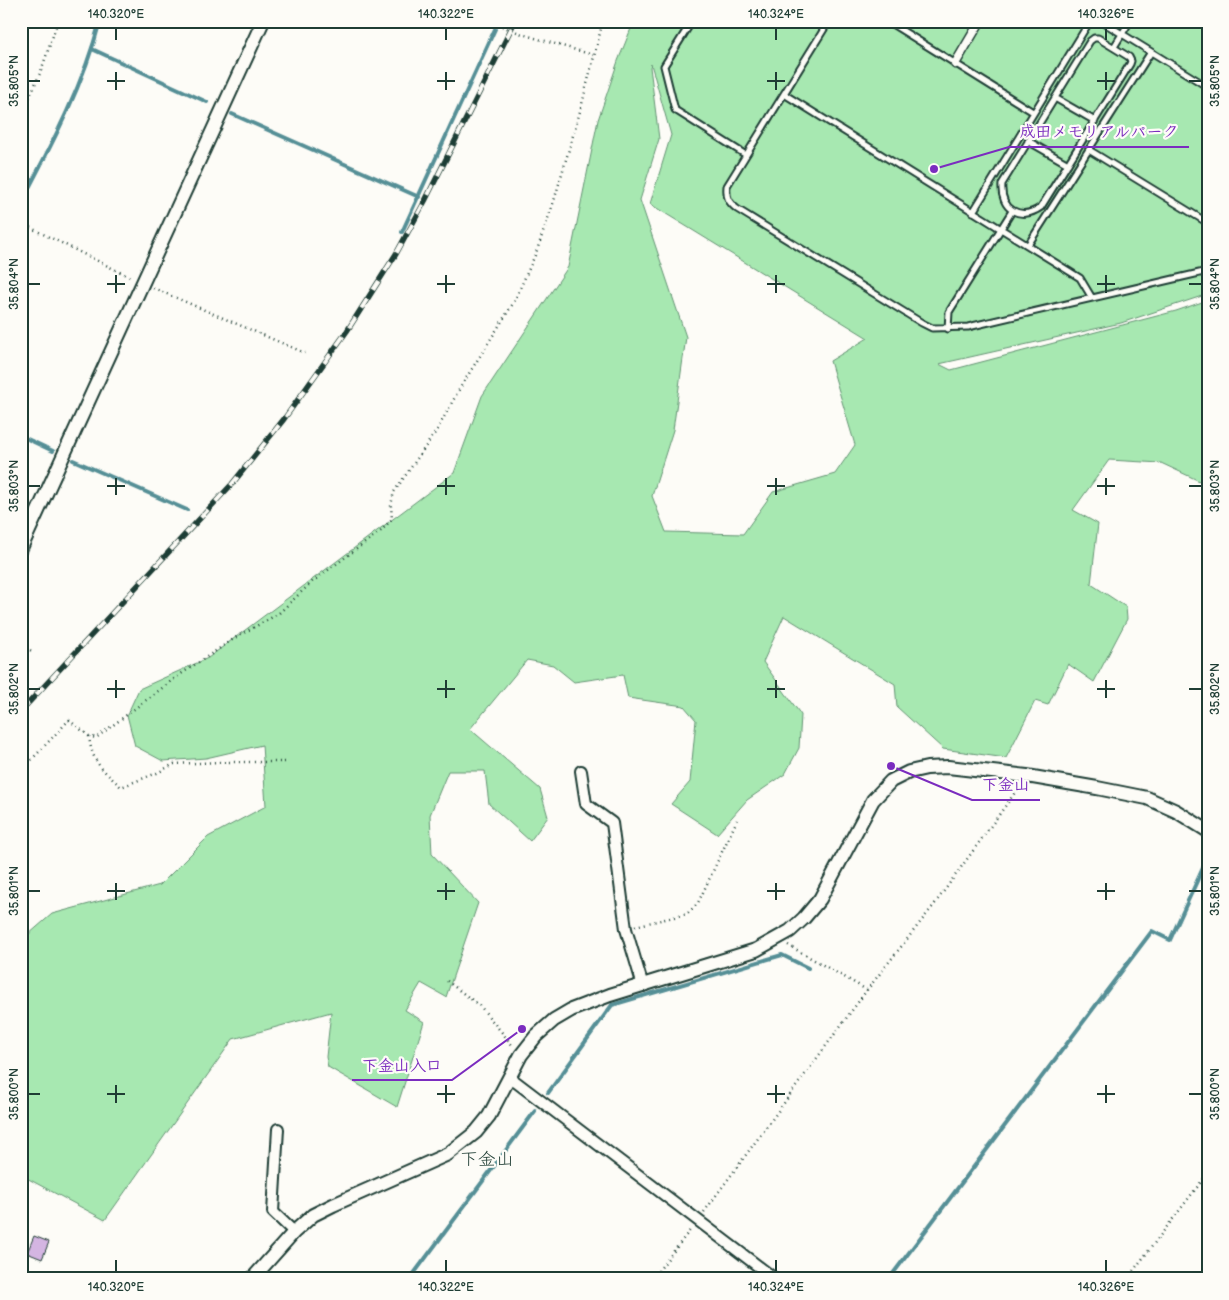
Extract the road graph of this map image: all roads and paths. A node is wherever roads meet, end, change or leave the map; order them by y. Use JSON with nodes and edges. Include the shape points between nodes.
{"nodes":[{"id":1,"x":58,"y":21,"type":"edge"},
{"id":2,"x":263,"y":21,"type":"edge"},
{"id":3,"x":488,"y":21,"type":"edge"},
{"id":4,"x":603,"y":21,"type":"edge"},
{"id":5,"x":692,"y":21,"type":"edge"},
{"id":6,"x":829,"y":21,"type":"edge"},
{"id":7,"x":887,"y":21,"type":"edge"},
{"id":8,"x":1090,"y":21,"type":"edge"},
{"id":9,"x":1101,"y":21,"type":"edge"},
{"id":10,"x":1130,"y":21,"type":"edge"},
{"id":11,"x":978,"y":25,"type":"dead end"},
{"id":12,"x":1122,"y":34,"type":"junction"},
{"id":13,"x":1114,"y":47,"type":"junction"},
{"id":14,"x":1151,"y":52,"type":"junction"},
{"id":15,"x":593,"y":56,"type":"junction"},
{"id":16,"x":955,"y":64,"type":"junction"},
{"id":17,"x":1208,"y":87,"type":"edge"},
{"id":18,"x":784,"y":94,"type":"junction"},
{"id":19,"x":1055,"y":98,"type":"junction"},
{"id":20,"x":1033,"y":112,"type":"junction"},
{"id":21,"x":21,"y":116,"type":"edge"},
{"id":22,"x":1095,"y":121,"type":"junction"},
{"id":23,"x":1028,"y":141,"type":"junction"},
{"id":24,"x":1089,"y":150,"type":"junction"},
{"id":25,"x":746,"y":155,"type":"junction"},
{"id":26,"x":1068,"y":164,"type":"junction"},
{"id":27,"x":1012,"y":211,"type":"junction"},
{"id":28,"x":973,"y":212,"type":"junction"},
{"id":29,"x":1208,"y":223,"type":"edge"},
{"id":30,"x":21,"y":224,"type":"edge"},
{"id":31,"x":1001,"y":229,"type":"junction"},
{"id":32,"x":1028,"y":246,"type":"junction"},
{"id":33,"x":1208,"y":270,"type":"edge"},
{"id":34,"x":142,"y":283,"type":"junction"},
{"id":35,"x":1092,"y":298,"type":"junction"},
{"id":36,"x":948,"y":329,"type":"junction"},
{"id":37,"x":305,"y":354,"type":"dead end"},
{"id":38,"x":21,"y":548,"type":"edge"},
{"id":39,"x":21,"y":646,"type":"edge"},
{"id":40,"x":34,"y":652,"type":"dead end"},
{"id":41,"x":88,"y":736,"type":"junction"},
{"id":42,"x":286,"y":762,"type":"dead end"},
{"id":43,"x":21,"y":771,"type":"edge"},
{"id":44,"x":581,"y":771,"type":"dead end"},
{"id":45,"x":1027,"y":776,"type":"junction"},
{"id":46,"x":738,"y":820,"type":"dead end"},
{"id":47,"x":1208,"y":831,"type":"edge"},
{"id":48,"x":626,"y":929,"type":"junction"},
{"id":49,"x":777,"y":939,"type":"junction"},
{"id":50,"x":447,"y":981,"type":"dead end"},
{"id":51,"x":643,"y":986,"type":"junction"},
{"id":52,"x":867,"y":990,"type":"junction"},
{"id":53,"x":521,"y":1055,"type":"junction"},
{"id":54,"x":508,"y":1079,"type":"junction"},
{"id":55,"x":278,"y":1129,"type":"dead end"},
{"id":56,"x":1208,"y":1173,"type":"edge"},
{"id":57,"x":698,"y":1220,"type":"junction"},
{"id":58,"x":294,"y":1232,"type":"junction"},
{"id":59,"x":252,"y":1279,"type":"edge"},
{"id":60,"x":652,"y":1279,"type":"edge"},
{"id":61,"x":775,"y":1279,"type":"edge"},
{"id":62,"x":1127,"y":1279,"type":"edge"}],
"edges":[{"from":1,"to":21,"type":"path"},
{"from":2,"to":34,"type":"street"},
{"from":3,"to":15,"type":"path"},
{"from":4,"to":15,"type":"path"},
{"from":5,"to":25,"type":"lane","via":[[664,66],[675,110]]},
{"from":6,"to":18,"type":"lane"},
{"from":7,"to":16,"type":"lane"},
{"from":8,"to":20,"type":"lane"},
{"from":9,"to":12,"type":"lane"},
{"from":10,"to":12,"type":"lane"},
{"from":11,"to":16,"type":"street"},
{"from":12,"to":13,"type":"lane"},
{"from":12,"to":14,"type":"lane"},
{"from":13,"to":19,"type":"lane","via":[[1098,38],[1090,41]]},
{"from":13,"to":22,"type":"lane","via":[[1131,61]]},
{"from":14,"to":17,"type":"lane"},
{"from":14,"to":24,"type":"lane"},
{"from":15,"to":41,"type":"path","via":[[581,108],[536,253],[514,302],[437,430],[394,492],[392,519],[381,531],[312,582],[278,614],[178,676],[96,738]]},
{"from":16,"to":20,"type":"lane"},
{"from":18,"to":25,"type":"lane"},
{"from":18,"to":28,"type":"lane"},
{"from":19,"to":22,"type":"lane"},
{"from":19,"to":23,"type":"lane"},
{"from":20,"to":28,"type":"lane"},
{"from":22,"to":26,"type":"lane"},
{"from":23,"to":26,"type":"lane"},
{"from":23,"to":27,"type":"lane","via":[[1002,184],[1002,196]]},
{"from":24,"to":29,"type":"lane"},
{"from":24,"to":32,"type":"lane"},
{"from":25,"to":36,"type":"lane","via":[[727,186],[729,202],[922,323],[932,328]]},
{"from":26,"to":27,"type":"lane","via":[[1041,207],[1023,213]]},
{"from":27,"to":31,"type":"lane"},
{"from":28,"to":31,"type":"lane"},
{"from":30,"to":34,"type":"path"},
{"from":31,"to":32,"type":"lane"},
{"from":31,"to":36,"type":"lane","via":[[949,312]]},
{"from":32,"to":35,"type":"lane","via":[[1080,278]]},
{"from":33,"to":35,"type":"lane"},
{"from":34,"to":37,"type":"path"},
{"from":34,"to":38,"type":"street"},
{"from":35,"to":36,"type":"lane"},
{"from":39,"to":40,"type":"path"},
{"from":41,"to":42,"type":"path","via":[[90,751],[100,767],[121,787],[174,764]]},
{"from":41,"to":43,"type":"path","via":[[69,720]]},
{"from":44,"to":48,"type":"street","via":[[586,804],[612,823]]},
{"from":45,"to":47,"type":"street","via":[[1147,798]]},
{"from":45,"to":49,"type":"street","via":[[948,767],[909,772],[891,781],[873,800],[820,899],[804,918]]},
{"from":45,"to":52,"type":"path","via":[[934,905]]},
{"from":46,"to":48,"type":"path","via":[[698,903],[688,914]]},
{"from":48,"to":51,"type":"street"},
{"from":49,"to":51,"type":"street","via":[[756,950]]},
{"from":49,"to":52,"type":"path"},
{"from":50,"to":53,"type":"path","via":[[480,1006]]},
{"from":51,"to":53,"type":"street","via":[[610,995],[554,1020]]},
{"from":52,"to":57,"type":"path"},
{"from":53,"to":54,"type":"street"},
{"from":54,"to":57,"type":"street"},
{"from":54,"to":58,"type":"street","via":[[489,1116],[476,1132],[448,1154],[333,1205]]},
{"from":55,"to":58,"type":"street","via":[[273,1212]]},
{"from":56,"to":62,"type":"path"},
{"from":57,"to":60,"type":"path"},
{"from":57,"to":61,"type":"street"},
{"from":58,"to":59,"type":"street"}]}
